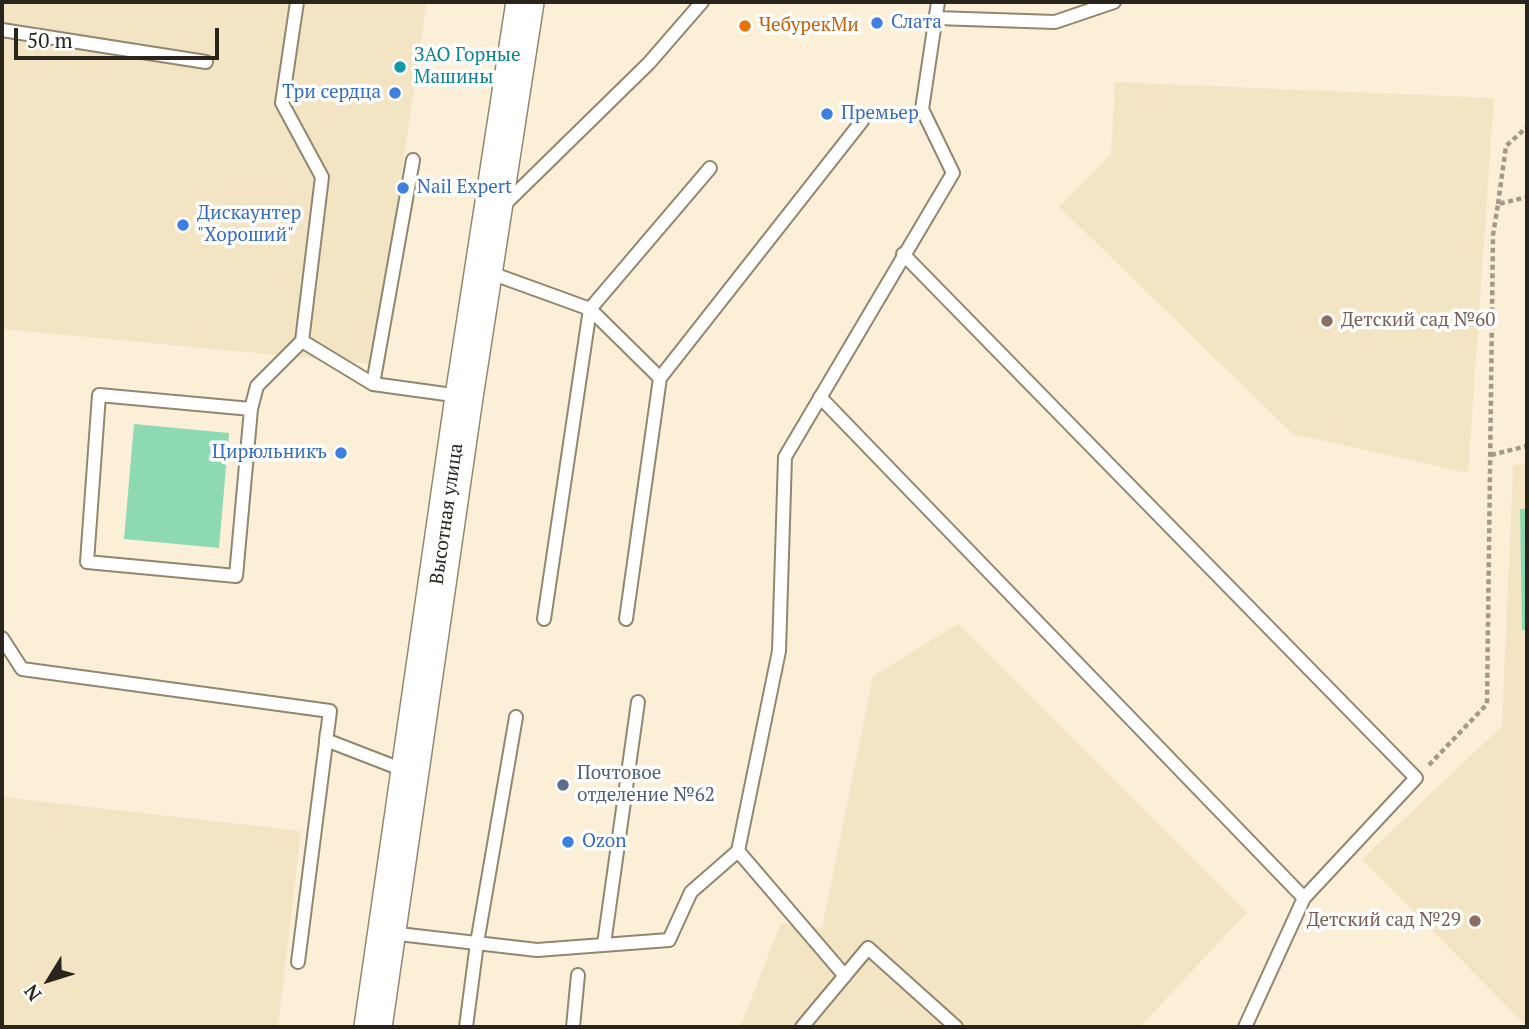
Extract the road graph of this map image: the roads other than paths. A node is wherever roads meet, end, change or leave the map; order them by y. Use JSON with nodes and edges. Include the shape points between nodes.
{"nodes":[{"id":1,"x":297,"y":2,"type":"edge"},
{"id":2,"x":525,"y":2,"type":"edge"},
{"id":3,"x":702,"y":2,"type":"edge"},
{"id":4,"x":938,"y":2,"type":"edge"},
{"id":5,"x":1114,"y":2,"type":"edge"},
{"id":6,"x":936,"y":18,"type":"junction"},
{"id":7,"x":2,"y":30,"type":"edge"},
{"id":8,"x":206,"y":62,"type":"dead end"},
{"id":9,"x":862,"y":121,"type":"dead end"},
{"id":10,"x":413,"y":160,"type":"dead end"},
{"id":11,"x":710,"y":169,"type":"dead end"},
{"id":12,"x":491,"y":219,"type":"junction"},
{"id":13,"x":903,"y":254,"type":"junction"},
{"id":14,"x":484,"y":270,"type":"junction"},
{"id":15,"x":590,"y":309,"type":"junction"},
{"id":16,"x":302,"y":341,"type":"junction"},
{"id":17,"x":660,"y":378,"type":"junction"},
{"id":18,"x":373,"y":384,"type":"junction"},
{"id":19,"x":464,"y":397,"type":"junction"},
{"id":20,"x":820,"y":397,"type":"junction"},
{"id":21,"x":250,"y":409,"type":"junction"},
{"id":22,"x":544,"y":620,"type":"dead end"},
{"id":23,"x":626,"y":620,"type":"dead end"},
{"id":24,"x":2,"y":638,"type":"edge"},
{"id":25,"x":638,"y":702,"type":"dead end"},
{"id":26,"x":516,"y":717,"type":"dead end"},
{"id":27,"x":326,"y":740,"type":"junction"},
{"id":28,"x":410,"y":772,"type":"junction"},
{"id":29,"x":738,"y":851,"type":"junction"},
{"id":30,"x":1304,"y":898,"type":"junction"},
{"id":31,"x":386,"y":933,"type":"junction"},
{"id":32,"x":477,"y":943,"type":"junction"},
{"id":33,"x":604,"y":944,"type":"junction"},
{"id":34,"x":298,"y":962,"type":"dead end"},
{"id":35,"x":578,"y":975,"type":"dead end"},
{"id":36,"x":845,"y":976,"type":"junction"},
{"id":37,"x":373,"y":1027,"type":"edge"},
{"id":38,"x":467,"y":1027,"type":"edge"},
{"id":39,"x":573,"y":1027,"type":"edge"},
{"id":40,"x":802,"y":1027,"type":"edge"},
{"id":41,"x":956,"y":1027,"type":"edge"},
{"id":42,"x":1245,"y":1027,"type":"edge"}],
"edges":[{"from":1,"to":16,"type":"lane","via":[[282,103],[322,177]]},
{"from":2,"to":12,"type":"main road","name":"Высотная улица"},
{"from":3,"to":12,"type":"lane","via":[[649,64]]},
{"from":4,"to":6,"type":"lane"},
{"from":5,"to":6,"type":"lane","via":[[1055,22]]},
{"from":6,"to":13,"type":"lane","via":[[922,109],[953,173]]},
{"from":7,"to":8,"type":"lane"},
{"from":9,"to":17,"type":"lane"},
{"from":10,"to":18,"type":"lane"},
{"from":11,"to":15,"type":"lane"},
{"from":12,"to":14,"type":"main road","name":"Высотная улица"},
{"from":13,"to":20,"type":"lane"},
{"from":13,"to":30,"type":"lane","via":[[1416,778]]},
{"from":14,"to":15,"type":"lane"},
{"from":14,"to":19,"type":"main road","name":"Высотная улица"},
{"from":15,"to":17,"type":"lane"},
{"from":15,"to":22,"type":"lane"},
{"from":16,"to":18,"type":"lane"},
{"from":16,"to":21,"type":"lane","via":[[257,386]]},
{"from":17,"to":23,"type":"lane"},
{"from":18,"to":19,"type":"lane"},
{"from":19,"to":28,"type":"main road","name":"Высотная улица"},
{"from":20,"to":29,"type":"lane","via":[[785,457],[779,651]]},
{"from":20,"to":30,"type":"lane"},
{"from":21,"to":21,"type":"lane","via":[[236,576],[87,562],[99,395]]},
{"from":24,"to":27,"type":"lane","via":[[22,669],[330,711]]},
{"from":25,"to":33,"type":"lane"},
{"from":26,"to":32,"type":"lane"},
{"from":27,"to":28,"type":"lane"},
{"from":27,"to":34,"type":"lane"},
{"from":28,"to":31,"type":"main road","name":"Высотная улица"},
{"from":29,"to":33,"type":"lane","via":[[691,892],[669,940]]},
{"from":29,"to":36,"type":"lane"},
{"from":30,"to":42,"type":"lane"},
{"from":31,"to":32,"type":"lane"},
{"from":31,"to":37,"type":"main road","name":"Высотная улица"},
{"from":32,"to":33,"type":"lane","via":[[537,950]]},
{"from":32,"to":38,"type":"lane"},
{"from":35,"to":39,"type":"lane"},
{"from":36,"to":40,"type":"lane"},
{"from":36,"to":41,"type":"lane","via":[[867,948]]}]}
